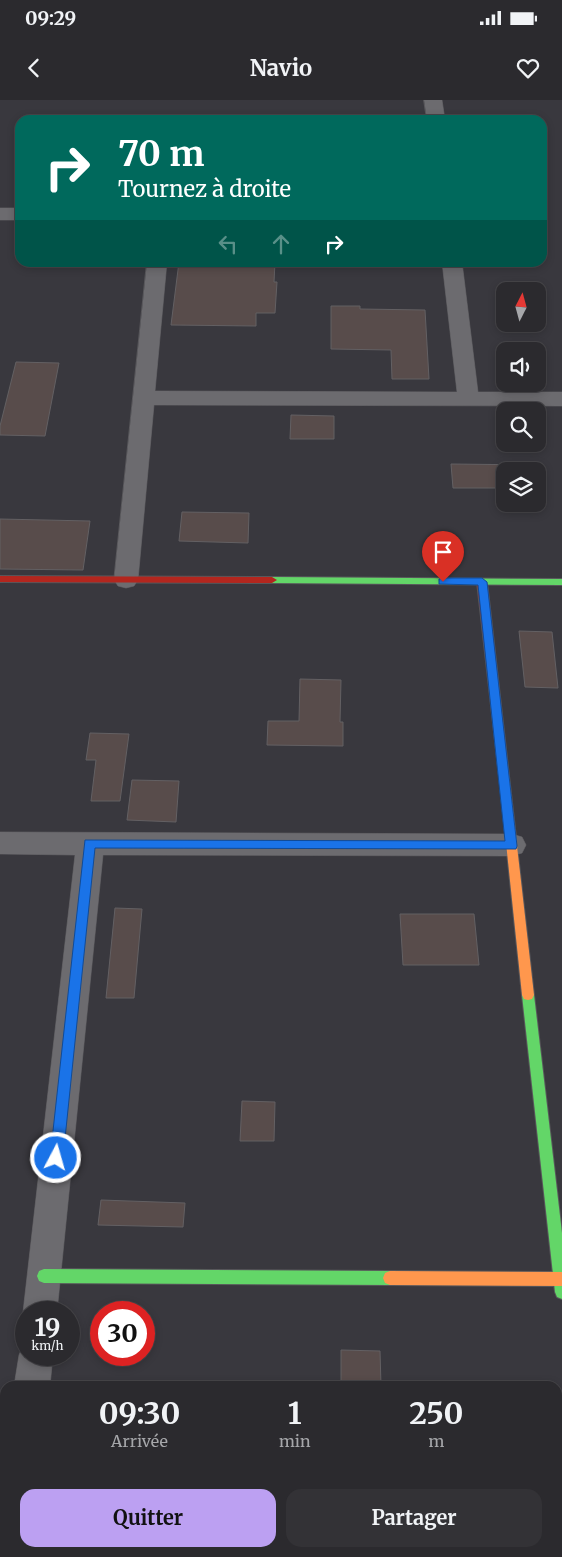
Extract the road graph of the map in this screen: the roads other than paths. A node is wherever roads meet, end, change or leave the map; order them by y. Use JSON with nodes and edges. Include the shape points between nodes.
{"nodes":[{"id":1,"x":434,"y":100,"type":"edge"},
{"id":2,"x":436,"y":115,"type":"edge"},
{"id":3,"x":0,"y":214,"type":"edge"},
{"id":4,"x":15,"y":214,"type":"edge"},
{"id":5,"x":157,"y":267,"type":"edge"},
{"id":6,"x":453,"y":267,"type":"edge"},
{"id":7,"x":144,"y":398,"type":"junction"},
{"id":8,"x":468,"y":399,"type":"junction"},
{"id":9,"x":562,"y":400,"type":"edge"},
{"id":10,"x":0,"y":579,"type":"edge"},
{"id":11,"x":126,"y":580,"type":"junction"},
{"id":12,"x":482,"y":582,"type":"junction"},
{"id":13,"x":562,"y":582,"type":"edge"},
{"id":14,"x":0,"y":843,"type":"edge"},
{"id":15,"x":90,"y":843,"type":"junction"},
{"id":16,"x":512,"y":846,"type":"junction"},
{"id":17,"x":44,"y":1276,"type":"junction"},
{"id":18,"x":561,"y":1279,"type":"edge"},
{"id":19,"x":562,"y":1292,"type":"edge"},
{"id":20,"x":41,"y":1301,"type":"edge"},
{"id":21,"x":35,"y":1366,"type":"edge"},
{"id":22,"x":33,"y":1381,"type":"edge"}],
"edges":[{"from":1,"to":2,"type":"street"},
{"from":3,"to":4,"type":"street"},
{"from":5,"to":7,"type":"street"},
{"from":6,"to":8,"type":"street"},
{"from":7,"to":8,"type":"street"},
{"from":7,"to":11,"type":"street"},
{"from":8,"to":9,"type":"street"},
{"from":10,"to":11,"type":"street"},
{"from":11,"to":12,"type":"street"},
{"from":12,"to":13,"type":"street"},
{"from":12,"to":16,"type":"street"},
{"from":14,"to":15,"type":"street"},
{"from":15,"to":16,"type":"street"},
{"from":15,"to":17,"type":"street"},
{"from":16,"to":18,"type":"street"},
{"from":17,"to":18,"type":"street"},
{"from":17,"to":20,"type":"street"},
{"from":18,"to":19,"type":"street"},
{"from":21,"to":22,"type":"street"}]}
